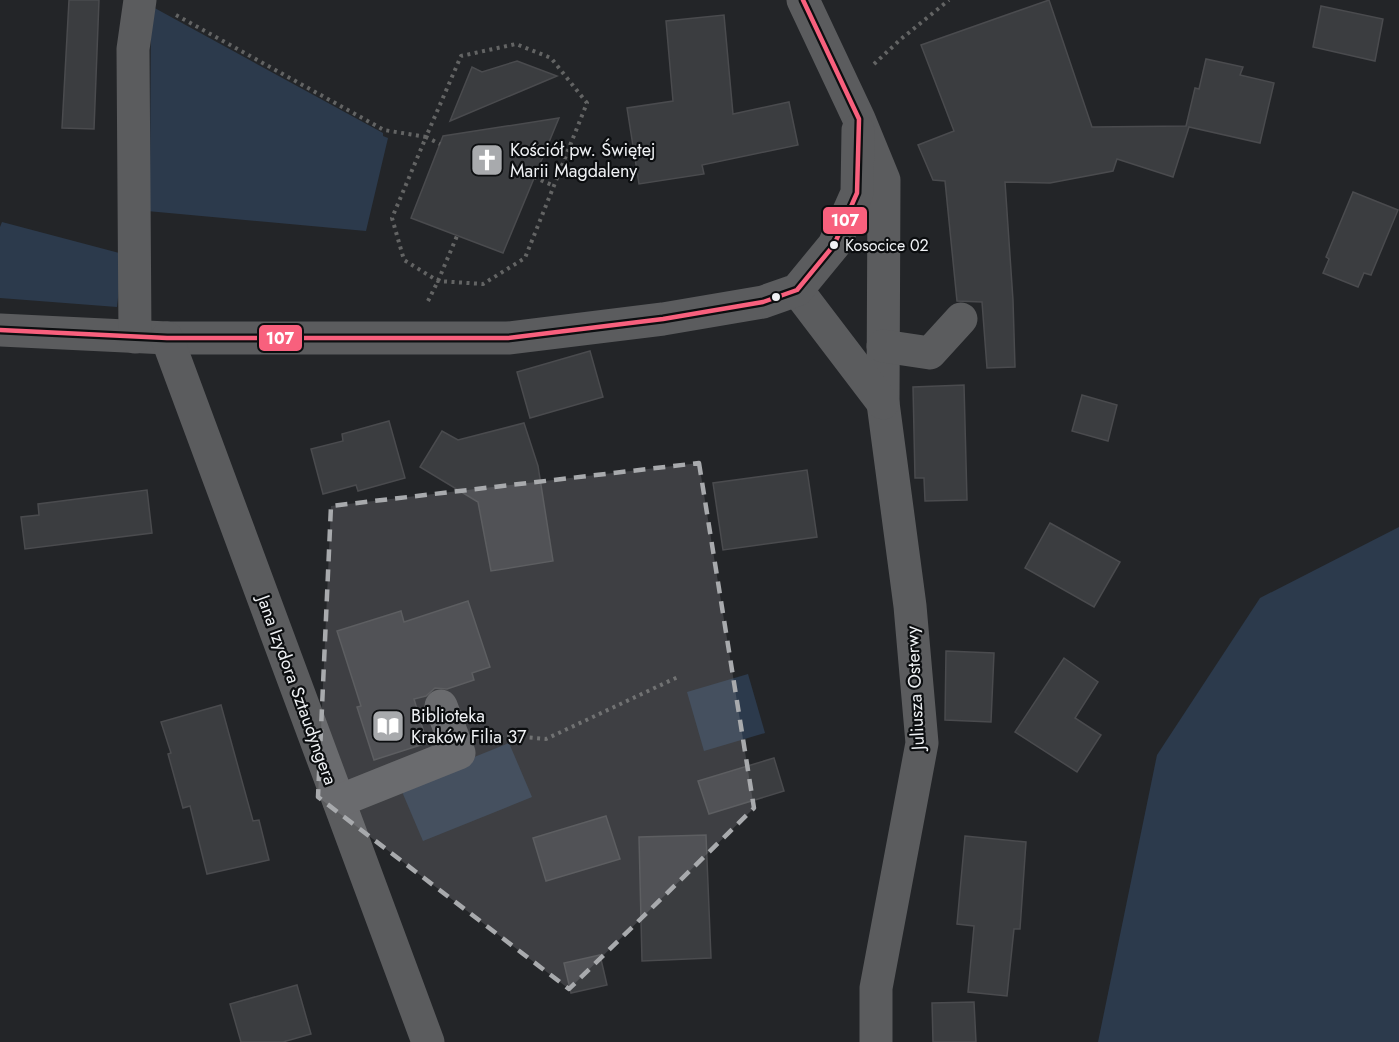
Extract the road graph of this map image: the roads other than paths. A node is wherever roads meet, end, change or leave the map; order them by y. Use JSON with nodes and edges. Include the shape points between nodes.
{"nodes":[{"id":1,"x":803,"y":0,"type":"edge"},
{"id":2,"x":155,"y":6,"type":"edge"},
{"id":3,"x":859,"y":119,"type":"junction"},
{"id":4,"x":796,"y":290,"type":"junction"},
{"id":5,"x":962,"y":319,"type":"dead end"},
{"id":6,"x":0,"y":330,"type":"edge"},
{"id":7,"x":151,"y":338,"type":"junction"},
{"id":8,"x":883,"y":346,"type":"junction"},
{"id":9,"x":883,"y":403,"type":"junction"},
{"id":10,"x":441,"y":706,"type":"dead end"},
{"id":11,"x":339,"y":801,"type":"junction"},
{"id":12,"x":428,"y":1042,"type":"edge"},
{"id":13,"x":876,"y":1042,"type":"edge"}],
"edges":[{"from":1,"to":3,"type":"street","name":"Juliusza Osterwy"},
{"from":2,"to":7,"type":"street","via":[[133,49]]},
{"from":3,"to":4,"type":"street","via":[[857,193],[834,245]]},
{"from":3,"to":8,"type":"street","name":"Juliusza Osterwy","via":[[884,180]]},
{"from":4,"to":7,"type":"street","via":[[763,302],[663,319],[508,338]]},
{"from":4,"to":9,"type":"street"},
{"from":5,"to":8,"type":"street","via":[[930,353]]},
{"from":6,"to":7,"type":"street"},
{"from":7,"to":11,"type":"street","name":"Jana Izydora Sztaudyngera"},
{"from":8,"to":9,"type":"street","name":"Juliusza Osterwy"},
{"from":9,"to":13,"type":"street","name":"Juliusza Osterwy","via":[[910,606],[922,743],[876,988]]},
{"from":10,"to":11,"type":"street","via":[[459,753]]},
{"from":11,"to":12,"type":"street","name":"Jana Izydora Sztaudyngera"}]}
